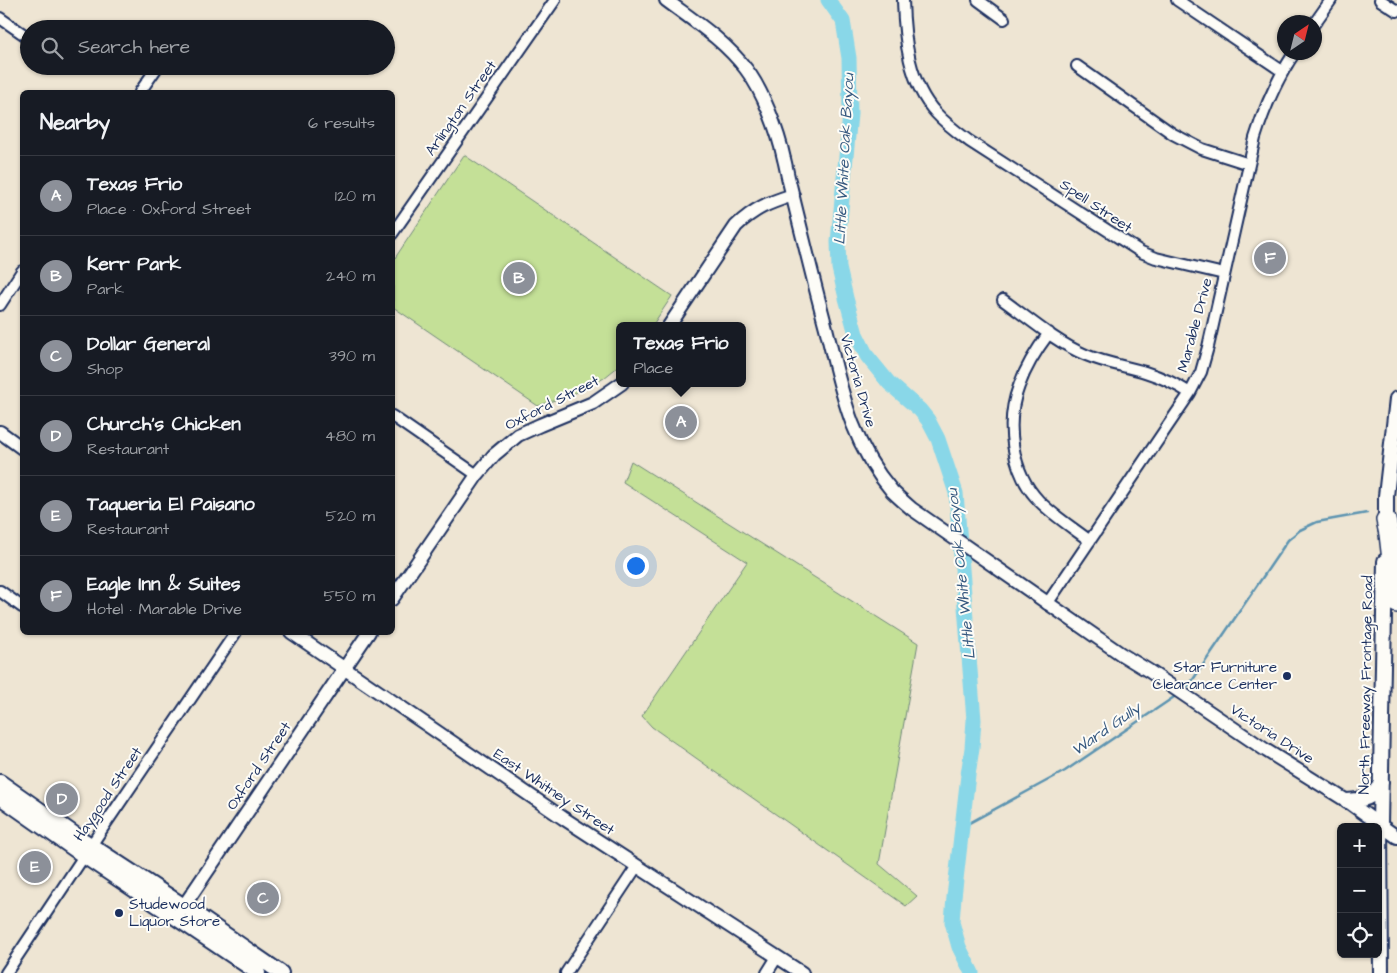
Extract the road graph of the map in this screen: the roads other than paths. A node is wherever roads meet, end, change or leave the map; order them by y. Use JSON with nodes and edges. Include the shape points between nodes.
{"nodes":[{"id":1,"x":555,"y":0,"type":"edge"},
{"id":2,"x":666,"y":0,"type":"edge"},
{"id":3,"x":904,"y":0,"type":"edge"},
{"id":4,"x":978,"y":0,"type":"edge"},
{"id":5,"x":1177,"y":0,"type":"edge"},
{"id":6,"x":1331,"y":0,"type":"edge"},
{"id":7,"x":1380,"y":0,"type":"edge"},
{"id":8,"x":1397,"y":12,"type":"edge"},
{"id":9,"x":1320,"y":15,"type":"edge"},
{"id":10,"x":0,"y":18,"type":"edge"},
{"id":11,"x":1004,"y":18,"type":"dead end"},
{"id":12,"x":20,"y":32,"type":"edge"},
{"id":13,"x":1290,"y":60,"type":"edge"},
{"id":14,"x":1077,"y":66,"type":"dead end"},
{"id":15,"x":1282,"y":71,"type":"junction"},
{"id":16,"x":152,"y":75,"type":"edge"},
{"id":17,"x":141,"y":90,"type":"edge"},
{"id":18,"x":1249,"y":164,"type":"junction"},
{"id":19,"x":793,"y":195,"type":"junction"},
{"id":20,"x":395,"y":230,"type":"edge"},
{"id":21,"x":20,"y":274,"type":"edge"},
{"id":22,"x":1224,"y":274,"type":"junction"},
{"id":23,"x":1002,"y":300,"type":"dead end"},
{"id":24,"x":0,"y":306,"type":"edge"},
{"id":25,"x":672,"y":322,"type":"edge"},
{"id":26,"x":1049,"y":333,"type":"junction"},
{"id":27,"x":616,"y":387,"type":"edge"},
{"id":28,"x":1190,"y":393,"type":"junction"},
{"id":29,"x":1397,"y":399,"type":"edge"},
{"id":30,"x":395,"y":418,"type":"edge"},
{"id":31,"x":0,"y":432,"type":"edge"},
{"id":32,"x":20,"y":447,"type":"edge"},
{"id":33,"x":478,"y":475,"type":"junction"},
{"id":34,"x":1386,"y":520,"type":"junction"},
{"id":35,"x":1090,"y":541,"type":"junction"},
{"id":36,"x":0,"y":591,"type":"edge"},
{"id":37,"x":395,"y":595,"type":"edge"},
{"id":38,"x":1397,"y":603,"type":"edge"},
{"id":39,"x":1047,"y":604,"type":"junction"},
{"id":40,"x":20,"y":606,"type":"edge"},
{"id":41,"x":234,"y":635,"type":"edge"},
{"id":42,"x":295,"y":635,"type":"edge"},
{"id":43,"x":367,"y":635,"type":"edge"},
{"id":44,"x":344,"y":669,"type":"junction"},
{"id":45,"x":1381,"y":784,"type":"junction"},
{"id":46,"x":1,"y":790,"type":"edge"},
{"id":47,"x":1347,"y":801,"type":"junction"},
{"id":48,"x":1379,"y":823,"type":"edge"},
{"id":49,"x":1380,"y":823,"type":"edge"},
{"id":50,"x":1382,"y":826,"type":"edge"},
{"id":51,"x":1397,"y":837,"type":"edge"},
{"id":52,"x":87,"y":851,"type":"junction"},
{"id":53,"x":637,"y":866,"type":"junction"},
{"id":54,"x":1380,"y":868,"type":"edge"},
{"id":55,"x":180,"y":912,"type":"junction"},
{"id":56,"x":777,"y":957,"type":"junction"},
{"id":57,"x":256,"y":969,"type":"edge"},
{"id":58,"x":6,"y":973,"type":"edge"},
{"id":59,"x":281,"y":973,"type":"edge"},
{"id":60,"x":566,"y":973,"type":"edge"},
{"id":61,"x":767,"y":973,"type":"edge"},
{"id":62,"x":802,"y":973,"type":"edge"},
{"id":63,"x":1381,"y":973,"type":"edge"}],
"edges":[{"from":1,"to":20,"type":"street","name":"Arlington Street"},
{"from":2,"to":19,"type":"street","name":"Victoria Drive","via":[[705,28],[747,69],[776,130]]},
{"from":3,"to":22,"type":"street","name":"Spell Street","via":[[904,25],[914,75],[935,112],[959,134],[1140,252]]},
{"from":4,"to":11,"type":"street"},
{"from":5,"to":15,"type":"street"},
{"from":6,"to":9,"type":"street"},
{"from":7,"to":8,"type":"street"},
{"from":10,"to":12,"type":"street"},
{"from":13,"to":15,"type":"street","name":"Marable Drive"},
{"from":14,"to":18,"type":"street","via":[[1173,134],[1202,149]]},
{"from":15,"to":18,"type":"street","name":"Marable Drive","via":[[1262,114]]},
{"from":16,"to":17,"type":"street"},
{"from":18,"to":22,"type":"street","name":"Marable Drive"},
{"from":19,"to":25,"type":"street","via":[[750,213],[736,226]]},
{"from":19,"to":39,"type":"street","name":"Victoria Drive","via":[[845,403],[874,467],[893,492],[912,509]]},
{"from":21,"to":24,"type":"street"},
{"from":22,"to":28,"type":"street","name":"Marable Drive","via":[[1201,372]]},
{"from":23,"to":26,"type":"street"},
{"from":26,"to":28,"type":"street","via":[[1083,354],[1146,372]]},
{"from":26,"to":35,"type":"street","via":[[1036,351],[1013,405],[1014,450],[1026,484],[1038,500]]},
{"from":27,"to":33,"type":"street","name":"Oxford Street","via":[[594,403],[518,435],[494,455]]},
{"from":28,"to":35,"type":"street","name":"Marable Drive"},
{"from":29,"to":34,"type":"main road","name":"North Freeway Frontage Road"},
{"from":30,"to":33,"type":"street"},
{"from":31,"to":32,"type":"street"},
{"from":33,"to":37,"type":"street","name":"Oxford Street"},
{"from":34,"to":38,"type":"highway"},
{"from":34,"to":45,"type":"main road","name":"North Freeway Frontage Road"},
{"from":35,"to":39,"type":"street","name":"Marable Drive"},
{"from":36,"to":40,"type":"street"},
{"from":39,"to":47,"type":"street","name":"Victoria Drive"},
{"from":41,"to":52,"type":"street","name":"Haygood Street"},
{"from":42,"to":44,"type":"street","name":"East Whitney Street"},
{"from":43,"to":44,"type":"street","name":"Oxford Street"},
{"from":44,"to":53,"type":"street","name":"East Whitney Street"},
{"from":44,"to":55,"type":"street","name":"Oxford Street"},
{"from":45,"to":47,"type":"main road","via":[[1369,797]]},
{"from":45,"to":49,"type":"main road","name":"North Freeway Frontage Road"},
{"from":46,"to":52,"type":"main road"},
{"from":47,"to":48,"type":"street","name":"Victoria Drive"},
{"from":50,"to":51,"type":"street","name":"Victoria Drive"},
{"from":52,"to":55,"type":"main road"},
{"from":52,"to":58,"type":"street","name":"Haygood Street"},
{"from":53,"to":56,"type":"street","name":"East Whitney Street"},
{"from":53,"to":60,"type":"street"},
{"from":54,"to":63,"type":"main road","name":"North Freeway Frontage Road"},
{"from":55,"to":57,"type":"main road"},
{"from":56,"to":61,"type":"street"},
{"from":56,"to":62,"type":"street","name":"East Whitney Street"},
{"from":57,"to":59,"type":"main road"}]}
